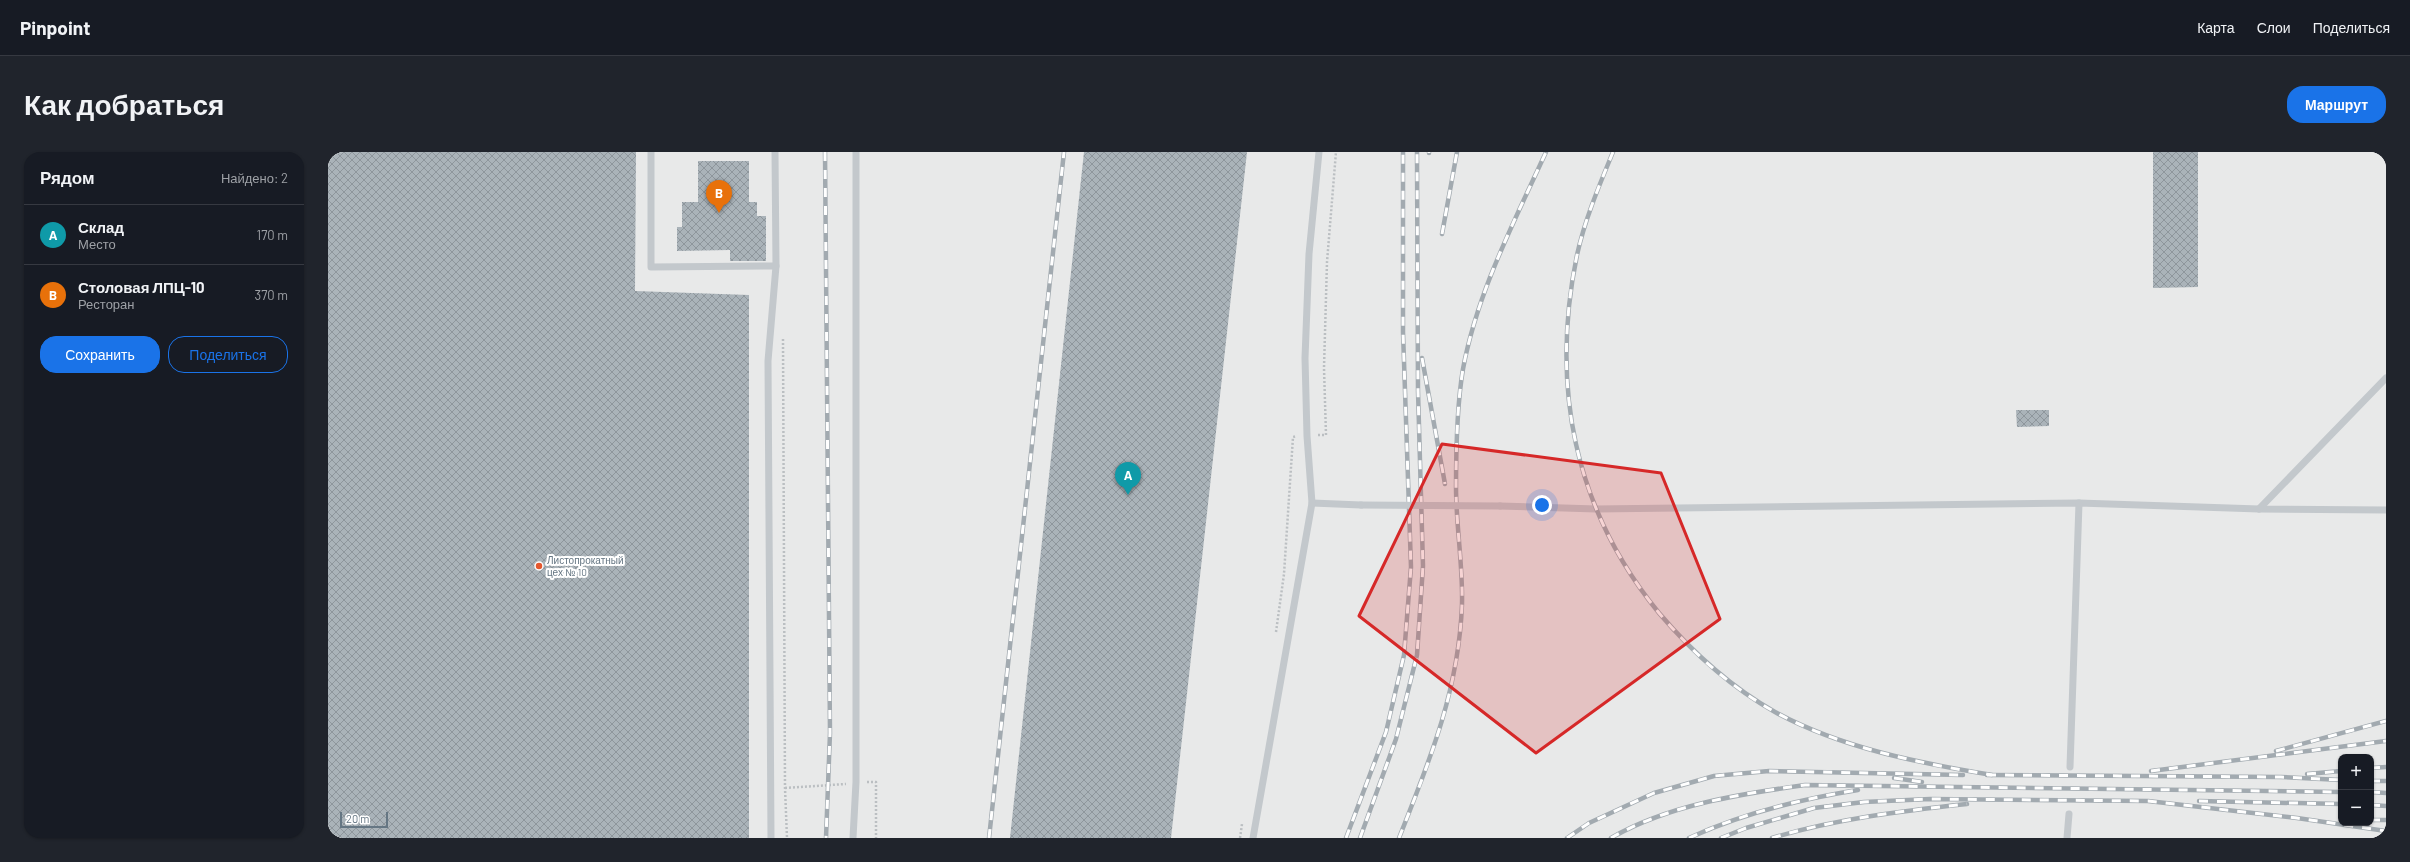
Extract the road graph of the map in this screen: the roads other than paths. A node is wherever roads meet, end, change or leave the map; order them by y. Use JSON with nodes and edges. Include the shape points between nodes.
{"nodes":[{"id":1,"x":651,"y":152,"type":"edge"},
{"id":2,"x":775,"y":152,"type":"edge"},
{"id":3,"x":856,"y":152,"type":"edge"},
{"id":4,"x":1319,"y":152,"type":"edge"},
{"id":5,"x":776,"y":266,"type":"junction"},
{"id":6,"x":2386,"y":378,"type":"edge"},
{"id":7,"x":1312,"y":503,"type":"junction"},
{"id":8,"x":2079,"y":503,"type":"junction"},
{"id":9,"x":2259,"y":509,"type":"junction"},
{"id":10,"x":2386,"y":510,"type":"edge"},
{"id":11,"x":2070,"y":766,"type":"dead end"},
{"id":12,"x":2069,"y":814,"type":"dead end"},
{"id":13,"x":771,"y":838,"type":"edge"},
{"id":14,"x":854,"y":838,"type":"edge"},
{"id":15,"x":1253,"y":838,"type":"edge"},
{"id":16,"x":2067,"y":838,"type":"edge"}],
"edges":[{"from":1,"to":5,"type":"lane","via":[[651,267]]},
{"from":2,"to":5,"type":"lane"},
{"from":3,"to":14,"type":"lane"},
{"from":4,"to":7,"type":"lane","via":[[1310,254],[1306,358],[1307,436]]},
{"from":5,"to":13,"type":"lane","via":[[768,361]]},
{"from":6,"to":9,"type":"lane"},
{"from":7,"to":8,"type":"lane","bridge":true,"via":[[1596,509]]},
{"from":7,"to":15,"type":"lane"},
{"from":8,"to":9,"type":"lane"},
{"from":8,"to":11,"type":"lane"},
{"from":9,"to":10,"type":"lane"},
{"from":12,"to":16,"type":"lane"}]}
